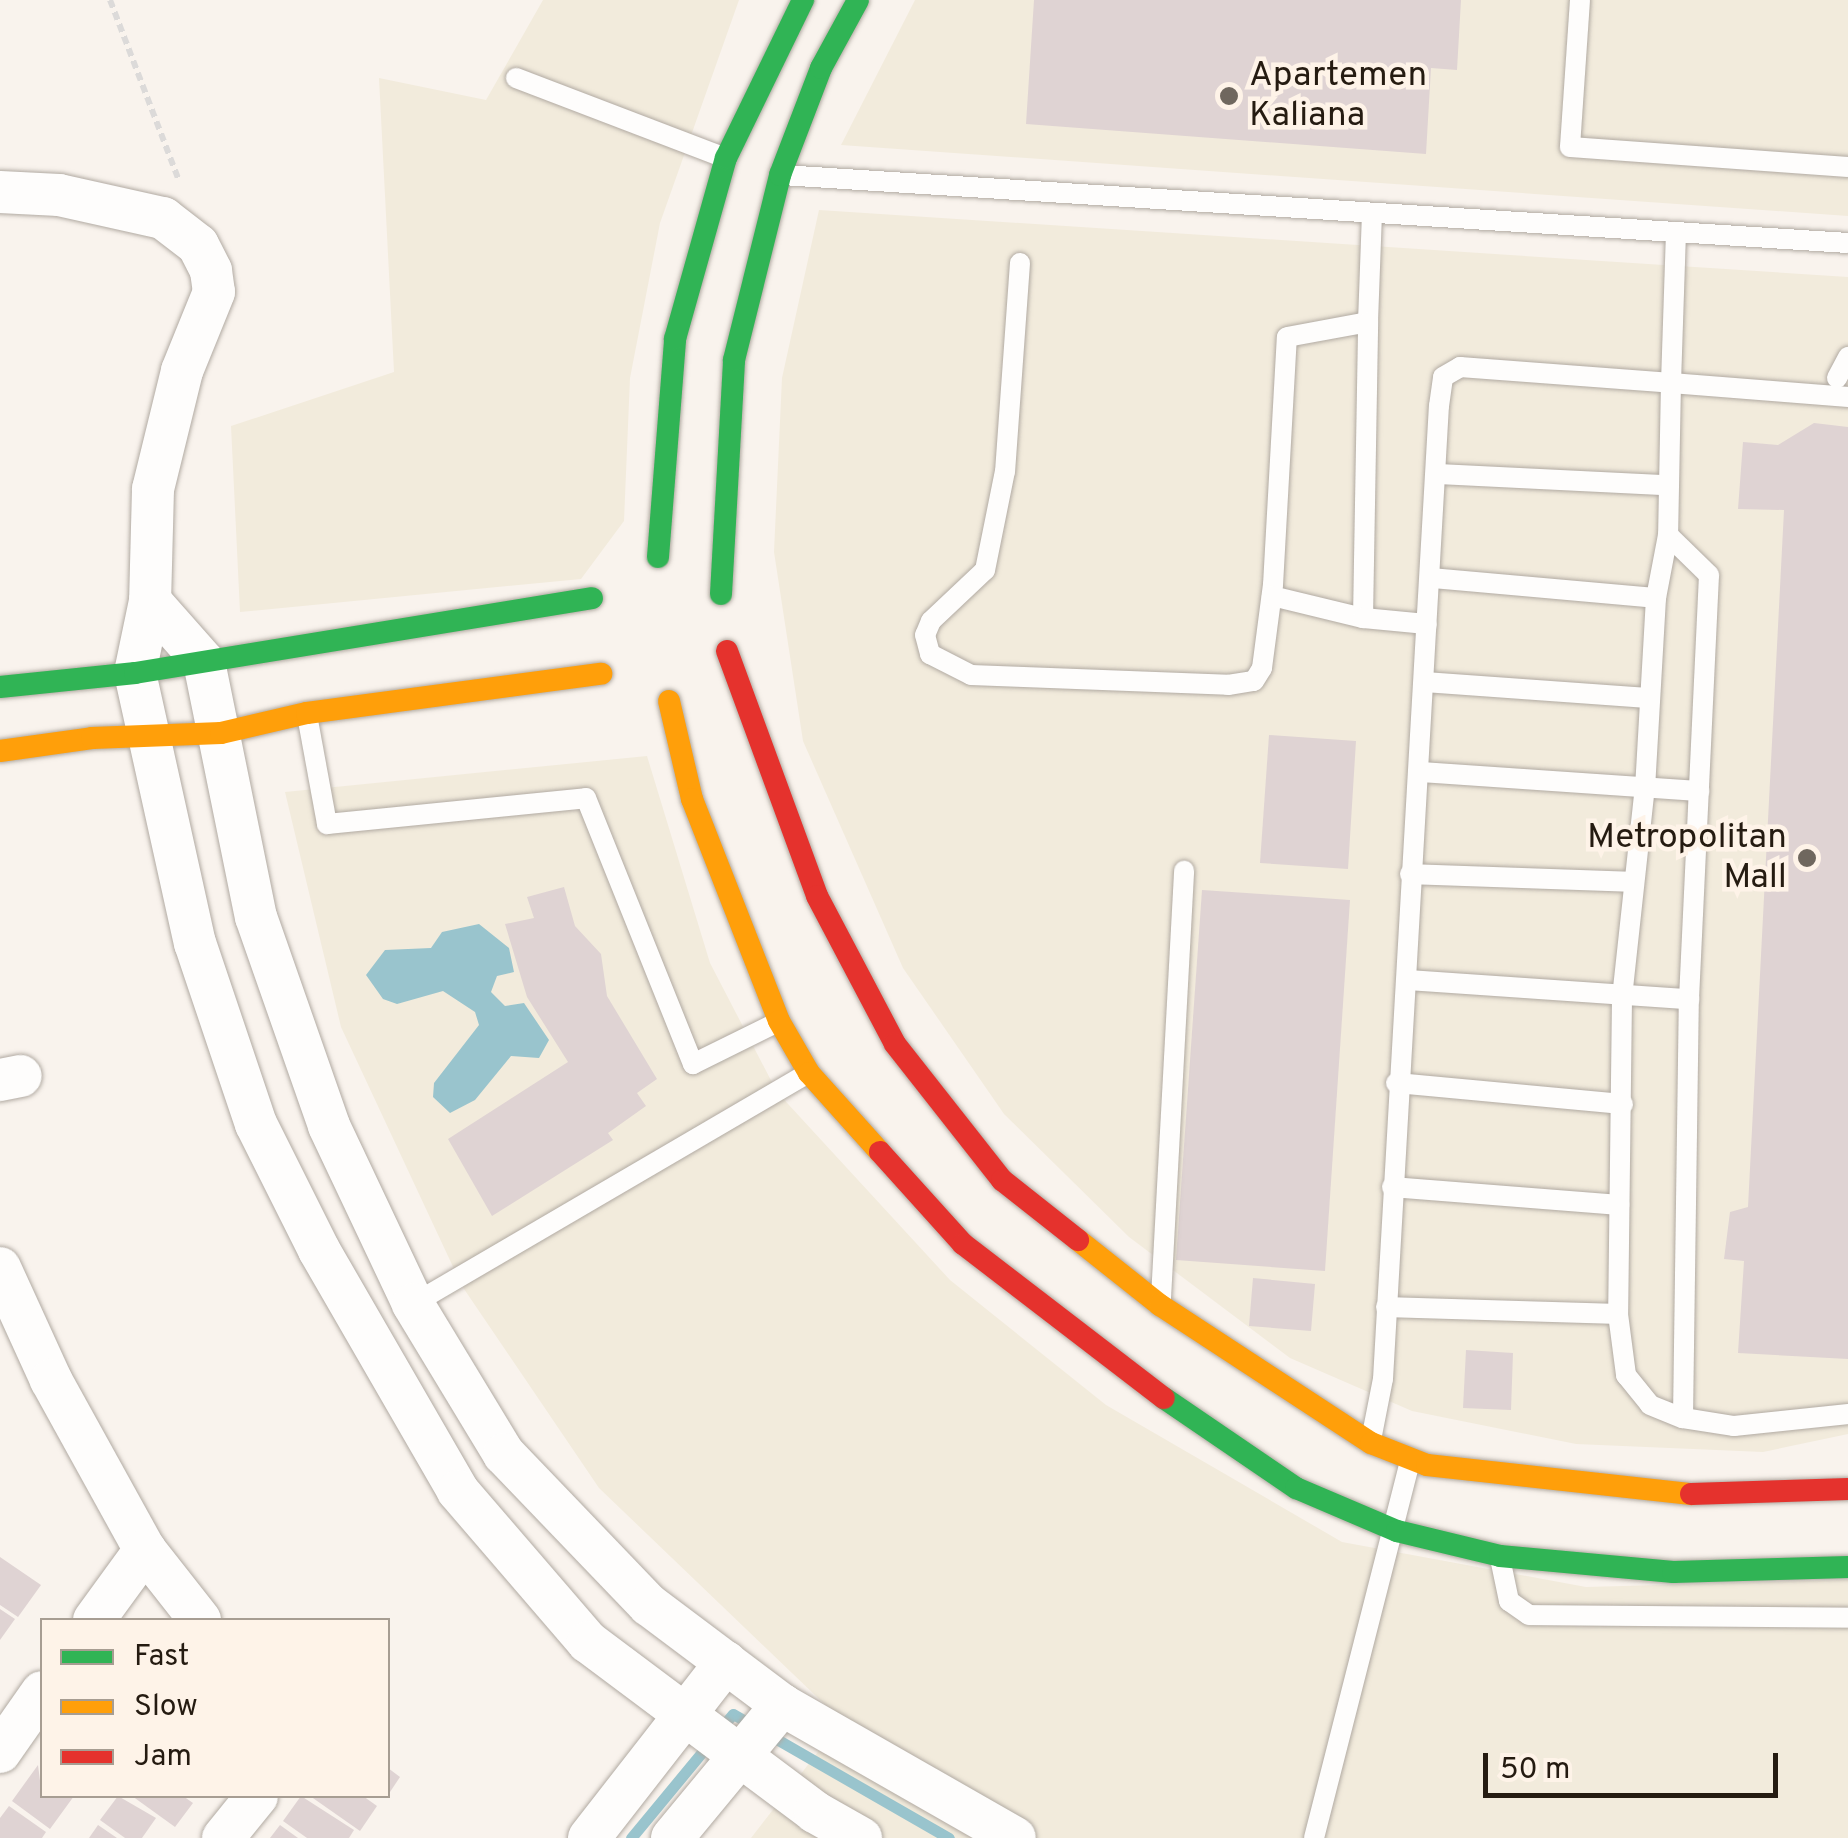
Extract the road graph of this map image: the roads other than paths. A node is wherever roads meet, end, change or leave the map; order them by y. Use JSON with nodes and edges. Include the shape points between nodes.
{"nodes":[{"id":1,"x":804,"y":0,"type":"edge"},
{"id":2,"x":858,"y":0,"type":"edge"},
{"id":3,"x":1580,"y":0,"type":"edge"},
{"id":4,"x":516,"y":78,"type":"dead end"},
{"id":5,"x":726,"y":158,"type":"junction"},
{"id":6,"x":1848,"y":167,"type":"edge"},
{"id":7,"x":780,"y":175,"type":"junction"},
{"id":8,"x":0,"y":192,"type":"edge"},
{"id":9,"x":1372,"y":213,"type":"junction"},
{"id":10,"x":1676,"y":232,"type":"junction"},
{"id":11,"x":1848,"y":243,"type":"edge"},
{"id":12,"x":1020,"y":263,"type":"dead end"},
{"id":13,"x":1368,"y":322,"type":"junction"},
{"id":14,"x":1848,"y":357,"type":"edge"},
{"id":15,"x":1837,"y":378,"type":"dead end"},
{"id":16,"x":1670,"y":384,"type":"junction"},
{"id":17,"x":1848,"y":397,"type":"edge"},
{"id":18,"x":1438,"y":474,"type":"junction"},
{"id":19,"x":1667,"y":485,"type":"junction"},
{"id":20,"x":1668,"y":535,"type":"junction"},
{"id":21,"x":608,"y":577,"type":"dead end"},
{"id":22,"x":1432,"y":578,"type":"junction"},
{"id":23,"x":1272,"y":596,"type":"junction"},
{"id":24,"x":592,"y":598,"type":"junction"},
{"id":25,"x":1656,"y":598,"type":"junction"},
{"id":26,"x":150,"y":601,"type":"junction"},
{"id":27,"x":1363,"y":618,"type":"junction"},
{"id":28,"x":727,"y":622,"type":"junction"},
{"id":29,"x":585,"y":624,"type":"dead end"},
{"id":30,"x":1427,"y":624,"type":"junction"},
{"id":31,"x":588,"y":650,"type":"dead end"},
{"id":32,"x":204,"y":662,"type":"junction"},
{"id":33,"x":135,"y":673,"type":"junction"},
{"id":34,"x":1424,"y":682,"type":"junction"},
{"id":35,"x":0,"y":687,"type":"edge"},
{"id":36,"x":1648,"y":698,"type":"junction"},
{"id":37,"x":639,"y":699,"type":"dead end"},
{"id":38,"x":669,"y":702,"type":"junction"},
{"id":39,"x":307,"y":713,"type":"junction"},
{"id":40,"x":220,"y":733,"type":"junction"},
{"id":41,"x":148,"y":738,"type":"junction"},
{"id":42,"x":0,"y":751,"type":"edge"},
{"id":43,"x":1420,"y":772,"type":"junction"},
{"id":44,"x":1645,"y":786,"type":"junction"},
{"id":45,"x":1700,"y":792,"type":"junction"},
{"id":46,"x":1184,"y":871,"type":"dead end"},
{"id":47,"x":1410,"y":874,"type":"junction"},
{"id":48,"x":1634,"y":882,"type":"junction"},
{"id":49,"x":1407,"y":980,"type":"junction"},
{"id":50,"x":1622,"y":998,"type":"junction"},
{"id":51,"x":1689,"y":999,"type":"junction"},
{"id":52,"x":780,"y":1020,"type":"junction"},
{"id":53,"x":808,"y":1074,"type":"junction"},
{"id":54,"x":1396,"y":1082,"type":"junction"},
{"id":55,"x":1623,"y":1104,"type":"junction"},
{"id":56,"x":1392,"y":1188,"type":"junction"},
{"id":57,"x":1619,"y":1205,"type":"junction"},
{"id":58,"x":0,"y":1268,"type":"edge"},
{"id":59,"x":413,"y":1304,"type":"junction"},
{"id":60,"x":1160,"y":1305,"type":"junction"},
{"id":61,"x":1386,"y":1307,"type":"junction"},
{"id":62,"x":1618,"y":1314,"type":"junction"},
{"id":63,"x":1848,"y":1414,"type":"edge"},
{"id":64,"x":1683,"y":1418,"type":"junction"},
{"id":65,"x":1371,"y":1442,"type":"junction"},
{"id":66,"x":1410,"y":1459,"type":"junction"},
{"id":67,"x":1848,"y":1489,"type":"edge"},
{"id":68,"x":1397,"y":1531,"type":"junction"},
{"id":69,"x":144,"y":1550,"type":"junction"},
{"id":70,"x":1500,"y":1556,"type":"junction"},
{"id":71,"x":1848,"y":1567,"type":"edge"},
{"id":72,"x":95,"y":1618,"type":"edge"},
{"id":73,"x":198,"y":1618,"type":"edge"},
{"id":74,"x":1848,"y":1618,"type":"edge"},
{"id":75,"x":723,"y":1668,"type":"junction"},
{"id":76,"x":40,"y":1695,"type":"edge"},
{"id":77,"x":777,"y":1711,"type":"junction"},
{"id":78,"x":715,"y":1735,"type":"junction"},
{"id":79,"x":0,"y":1752,"type":"edge"},
{"id":80,"x":255,"y":1798,"type":"edge"},
{"id":81,"x":845,"y":1835,"type":"edge"},
{"id":82,"x":223,"y":1838,"type":"edge"},
{"id":83,"x":588,"y":1838,"type":"edge"},
{"id":84,"x":672,"y":1838,"type":"edge"},
{"id":85,"x":1016,"y":1838,"type":"edge"},
{"id":86,"x":1314,"y":1838,"type":"edge"}],
"edges":[{"from":1,"to":5,"type":"street"},
{"from":2,"to":7,"type":"street","via":[[820,68]]},
{"from":3,"to":6,"type":"lane","via":[[1570,147]]},
{"from":4,"to":5,"type":"lane"},
{"from":5,"to":7,"type":"lane"},
{"from":5,"to":28,"type":"street","via":[[674,338],[667,560]]},
{"from":7,"to":9,"type":"lane"},
{"from":7,"to":28,"type":"street","via":[[734,360]]},
{"from":8,"to":26,"type":"street","via":[[59,195],[163,218],[198,245],[214,292],[182,371],[153,489]]},
{"from":9,"to":10,"type":"lane"},
{"from":9,"to":13,"type":"lane"},
{"from":10,"to":11,"type":"lane"},
{"from":10,"to":16,"type":"lane"},
{"from":12,"to":23,"type":"lane","via":[[1008,438],[985,570],[931,621],[925,635],[930,654],[971,675],[1248,682],[1262,668]]},
{"from":13,"to":23,"type":"lane","via":[[1287,336]]},
{"from":13,"to":27,"type":"lane"},
{"from":14,"to":15,"type":"lane"},
{"from":16,"to":17,"type":"lane"},
{"from":16,"to":18,"type":"lane","via":[[1460,367],[1443,377]]},
{"from":16,"to":19,"type":"lane"},
{"from":18,"to":19,"type":"lane"},
{"from":18,"to":22,"type":"lane"},
{"from":19,"to":20,"type":"lane"},
{"from":20,"to":25,"type":"lane"},
{"from":20,"to":45,"type":"lane","via":[[1709,574]]},
{"from":21,"to":24,"type":"street"},
{"from":22,"to":25,"type":"lane"},
{"from":22,"to":30,"type":"lane"},
{"from":23,"to":27,"type":"lane"},
{"from":24,"to":29,"type":"street"},
{"from":24,"to":32,"type":"street"},
{"from":25,"to":36,"type":"lane"},
{"from":26,"to":32,"type":"street"},
{"from":26,"to":33,"type":"street"},
{"from":27,"to":30,"type":"lane"},
{"from":28,"to":38,"type":"street","via":[[705,684]]},
{"from":28,"to":60,"type":"street","via":[[816,896],[895,1044],[1002,1180]]},
{"from":30,"to":34,"type":"lane"},
{"from":31,"to":39,"type":"street","via":[[607,680]]},
{"from":32,"to":33,"type":"street"},
{"from":32,"to":40,"type":"street"},
{"from":33,"to":35,"type":"street"},
{"from":33,"to":41,"type":"street"},
{"from":34,"to":36,"type":"lane"},
{"from":34,"to":43,"type":"lane"},
{"from":36,"to":44,"type":"lane"},
{"from":37,"to":38,"type":"street"},
{"from":38,"to":52,"type":"street","via":[[692,799]]},
{"from":39,"to":40,"type":"street"},
{"from":39,"to":52,"type":"lane","via":[[328,824],[586,798],[694,1064]]},
{"from":40,"to":41,"type":"street"},
{"from":40,"to":59,"type":"street","via":[[256,918],[329,1126]]},
{"from":41,"to":42,"type":"street"},
{"from":41,"to":78,"type":"street","via":[[196,944],[256,1124],[319,1250],[458,1491],[588,1642]]},
{"from":43,"to":44,"type":"lane"},
{"from":43,"to":47,"type":"lane"},
{"from":44,"to":45,"type":"lane"},
{"from":44,"to":48,"type":"lane"},
{"from":45,"to":51,"type":"lane"},
{"from":46,"to":60,"type":"lane"},
{"from":47,"to":48,"type":"lane"},
{"from":47,"to":49,"type":"lane"},
{"from":48,"to":50,"type":"lane"},
{"from":49,"to":50,"type":"lane"},
{"from":49,"to":54,"type":"lane"},
{"from":50,"to":51,"type":"lane"},
{"from":50,"to":55,"type":"lane"},
{"from":51,"to":64,"type":"lane"},
{"from":52,"to":53,"type":"street"},
{"from":53,"to":59,"type":"lane"},
{"from":53,"to":68,"type":"street","via":[[964,1244],[1104,1357],[1296,1488]]},
{"from":54,"to":55,"type":"lane"},
{"from":54,"to":56,"type":"lane"},
{"from":55,"to":57,"type":"lane"},
{"from":56,"to":57,"type":"lane"},
{"from":56,"to":61,"type":"lane"},
{"from":57,"to":62,"type":"lane"},
{"from":58,"to":69,"type":"street","via":[[50,1380]]},
{"from":59,"to":75,"type":"street","via":[[504,1454],[649,1605]]},
{"from":60,"to":65,"type":"street"},
{"from":61,"to":62,"type":"lane"},
{"from":61,"to":65,"type":"lane"},
{"from":62,"to":64,"type":"lane","via":[[1626,1376],[1635,1392]]},
{"from":63,"to":64,"type":"lane","via":[[1734,1426]]},
{"from":65,"to":66,"type":"street"},
{"from":66,"to":67,"type":"street","via":[[1527,1482],[1675,1495]]},
{"from":66,"to":68,"type":"lane"},
{"from":68,"to":70,"type":"street"},
{"from":68,"to":86,"type":"lane"},
{"from":69,"to":72,"type":"street"},
{"from":69,"to":73,"type":"street"},
{"from":70,"to":71,"type":"street","via":[[1673,1572]]},
{"from":70,"to":74,"type":"lane","via":[[1510,1602],[1528,1615]]},
{"from":75,"to":77,"type":"street"},
{"from":75,"to":78,"type":"street"},
{"from":76,"to":79,"type":"street"},
{"from":77,"to":78,"type":"street"},
{"from":77,"to":85,"type":"street"},
{"from":78,"to":81,"type":"street"},
{"from":78,"to":83,"type":"street"},
{"from":78,"to":84,"type":"street"},
{"from":80,"to":82,"type":"street"}]}
